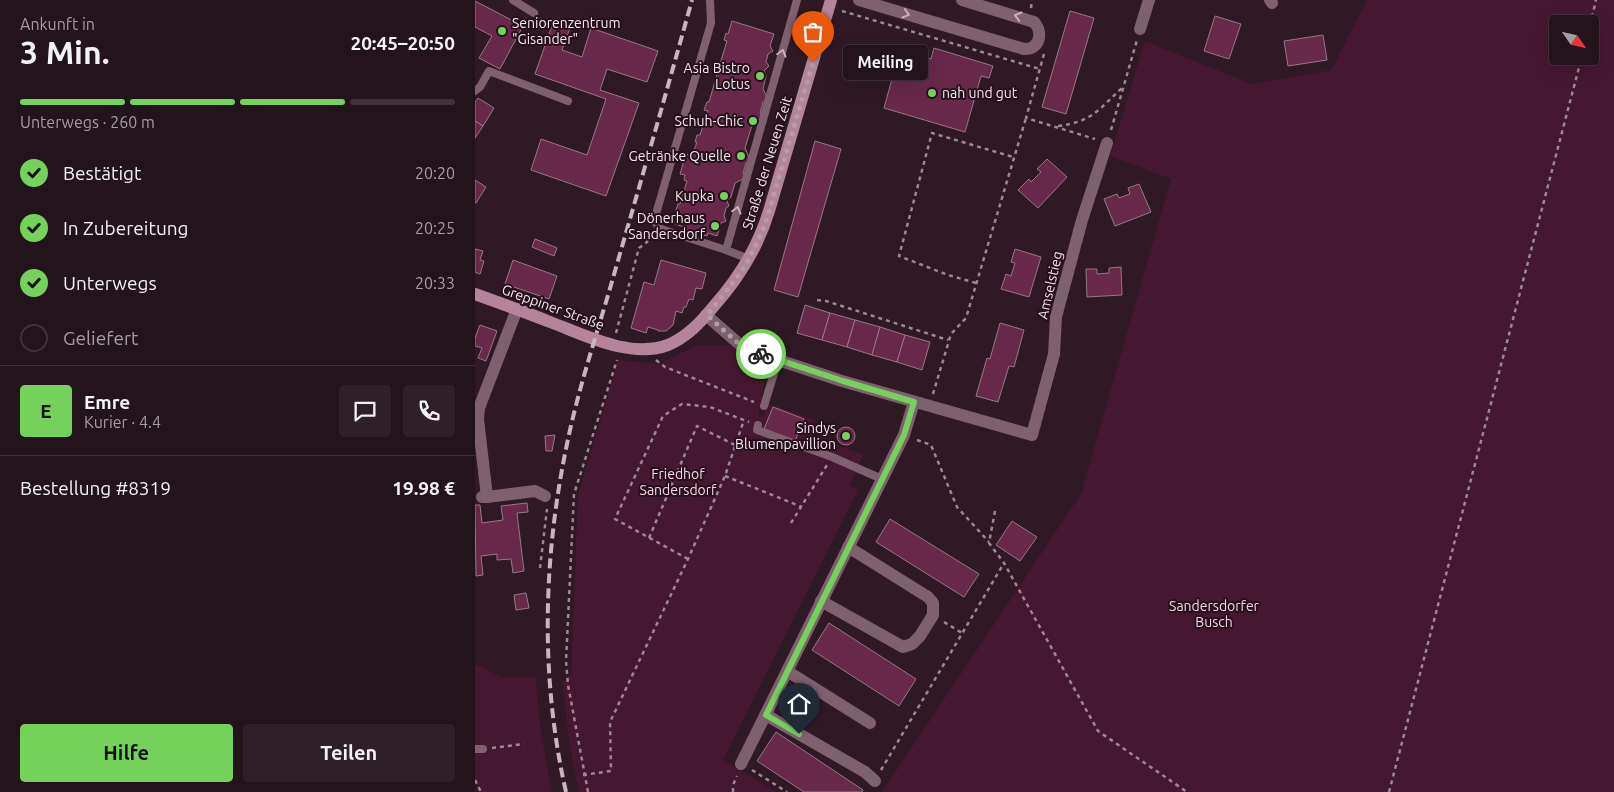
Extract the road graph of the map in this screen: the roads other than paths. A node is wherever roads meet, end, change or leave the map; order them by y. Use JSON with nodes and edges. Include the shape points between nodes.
{"nodes":[{"id":1,"x":513,"y":0,"type":"edge"},
{"id":2,"x":710,"y":0,"type":"edge"},
{"id":3,"x":797,"y":0,"type":"edge"},
{"id":4,"x":859,"y":0,"type":"edge"},
{"id":5,"x":962,"y":0,"type":"edge"},
{"id":6,"x":1149,"y":0,"type":"edge"},
{"id":7,"x":830,"y":3,"type":"edge"},
{"id":8,"x":534,"y":13,"type":"dead end"},
{"id":9,"x":1140,"y":28,"type":"road end"},
{"id":10,"x":475,"y":91,"type":"edge"},
{"id":11,"x":568,"y":101,"type":"dead end"},
{"id":12,"x":1107,"y":143,"type":"road end"},
{"id":13,"x":726,"y":250,"type":"junction"},
{"id":14,"x":749,"y":259,"type":"junction"},
{"id":15,"x":475,"y":294,"type":"edge"},
{"id":16,"x":517,"y":309,"type":"junction"},
{"id":17,"x":707,"y":315,"type":"junction"},
{"id":18,"x":617,"y":345,"type":"joint"},
{"id":19,"x":778,"y":360,"type":"junction"},
{"id":20,"x":914,"y":402,"type":"junction"},
{"id":21,"x":764,"y":406,"type":"road end"},
{"id":22,"x":758,"y":426,"type":"road end"},
{"id":23,"x":882,"y":479,"type":"junction"},
{"id":24,"x":545,"y":496,"type":"road end"},
{"id":25,"x":848,"y":547,"type":"junction"},
{"id":26,"x":821,"y":601,"type":"junction"},
{"id":27,"x":787,"y":671,"type":"junction"},
{"id":28,"x":766,"y":715,"type":"junction"},
{"id":29,"x":870,"y":722,"type":"dead end"},
{"id":30,"x":741,"y":764,"type":"road end"},
{"id":31,"x":875,"y":781,"type":"road end"}],
"edges":[{"from":1,"to":8,"type":"lane"},
{"from":2,"to":13,"type":"lane","via":[[711,23],[654,221],[661,229]]},
{"from":13,"to":3,"type":"lane","one_way":true},
{"from":4,"to":5,"type":"street","one_way":true,"via":[[1023,48],[1030,49],[1039,40],[1041,33],[1034,22]]},
{"from":6,"to":9,"type":"street"},
{"from":7,"to":14,"type":"street","name":"Straße der Neuen Zeit","via":[[765,225]]},
{"from":10,"to":11,"type":"lane","via":[[489,71]]},
{"from":12,"to":20,"type":"street","name":"Amselstieg","via":[[1056,317],[1054,354],[1031,435]]},
{"from":13,"to":14,"type":"lane"},
{"from":14,"to":17,"type":"street","name":"Straße der Neuen Zeit"},
{"from":15,"to":16,"type":"street","name":"Greppiner Straße"},
{"from":16,"to":18,"type":"street","name":"Greppiner Straße"},
{"from":16,"to":24,"type":"street","via":[[477,419],[484,497],[535,491]]},
{"from":17,"to":18,"type":"street","name":"Straße der Neuen Zeit","via":[[679,340],[667,345],[644,349]]},
{"from":17,"to":19,"type":"street","via":[[738,343]]},
{"from":19,"to":20,"type":"street"},
{"from":19,"to":21,"type":"lane"},
{"from":20,"to":23,"type":"street","via":[[904,435]]},
{"from":22,"to":23,"type":"lane","via":[[757,430]]},
{"from":23,"to":25,"type":"street"},
{"from":25,"to":26,"type":"street"},
{"from":25,"to":26,"type":"street","via":[[928,597],[933,603],[933,615],[920,636],[903,647]]},
{"from":26,"to":27,"type":"street"},
{"from":27,"to":28,"type":"street"},
{"from":27,"to":29,"type":"street"},
{"from":28,"to":30,"type":"street"},
{"from":28,"to":31,"type":"street","via":[[865,772]]}]}
